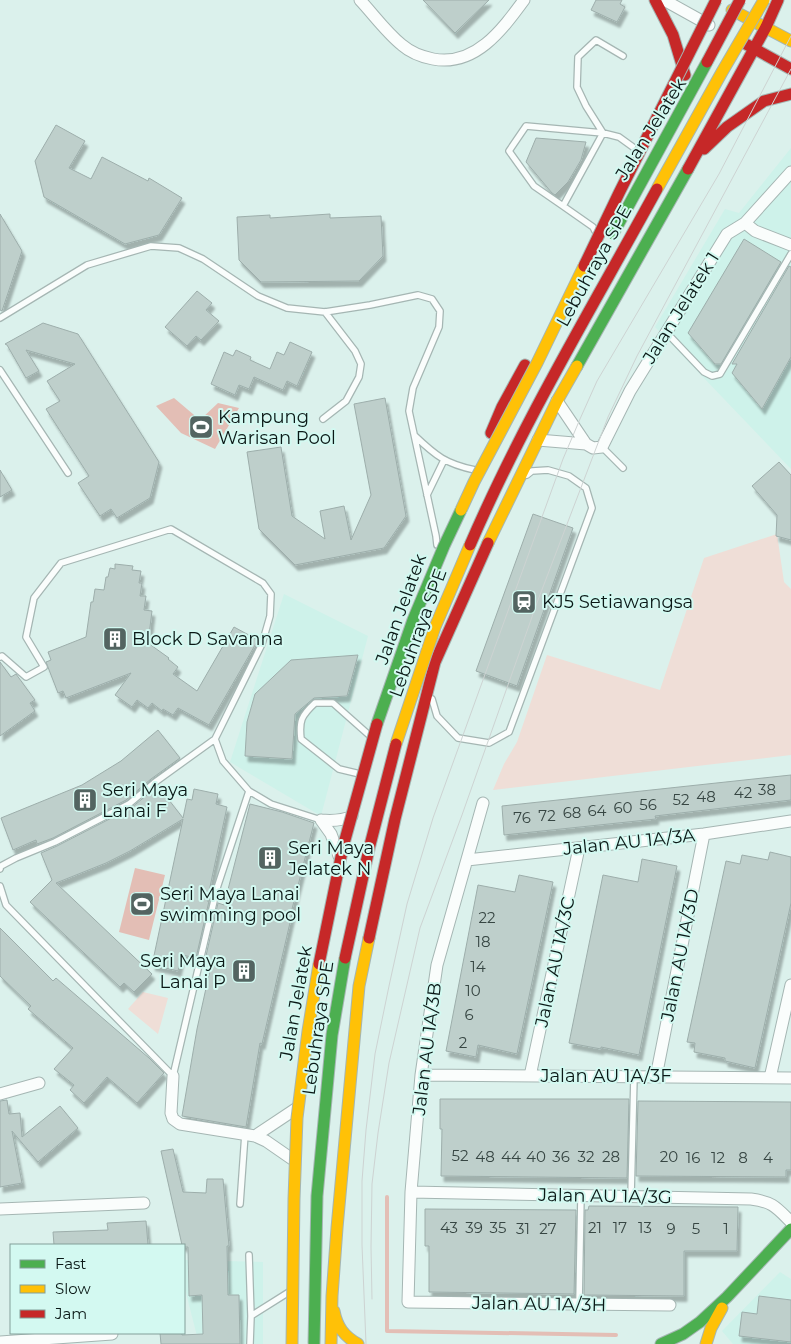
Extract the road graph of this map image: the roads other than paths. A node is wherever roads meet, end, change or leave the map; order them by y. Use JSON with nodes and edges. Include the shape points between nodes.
{"nodes":[{"id":1,"x":360,"y":0,"type":"edge"},
{"id":2,"x":524,"y":0,"type":"edge"},
{"id":3,"x":655,"y":0,"type":"edge"},
{"id":4,"x":664,"y":0,"type":"edge"},
{"id":5,"x":715,"y":0,"type":"edge"},
{"id":6,"x":764,"y":0,"type":"edge"},
{"id":7,"x":778,"y":0,"type":"edge"},
{"id":8,"x":736,"y":3,"type":"edge"},
{"id":9,"x":766,"y":26,"type":"junction"},
{"id":10,"x":726,"y":34,"type":"junction"},
{"id":11,"x":791,"y":42,"type":"edge"},
{"id":12,"x":754,"y":48,"type":"junction"},
{"id":13,"x":623,"y":56,"type":"dead end"},
{"id":14,"x":791,"y":69,"type":"edge"},
{"id":15,"x":791,"y":94,"type":"edge"},
{"id":16,"x":691,"y":100,"type":"junction"},
{"id":17,"x":603,"y":133,"type":"junction"},
{"id":18,"x":694,"y":158,"type":"junction"},
{"id":19,"x":652,"y":161,"type":"junction"},
{"id":20,"x":791,"y":172,"type":"edge"},
{"id":21,"x":563,"y":206,"type":"junction"},
{"id":22,"x":745,"y":223,"type":"junction"},
{"id":23,"x":605,"y":242,"type":"junction"},
{"id":24,"x":791,"y":245,"type":"edge"},
{"id":25,"x":791,"y":254,"type":"edge"},
{"id":26,"x":600,"y":259,"type":"dead end"},
{"id":27,"x":325,"y":312,"type":"junction"},
{"id":28,"x":0,"y":318,"type":"edge"},
{"id":29,"x":666,"y":332,"type":"junction"},
{"id":30,"x":537,"y":362,"type":"junction"},
{"id":31,"x":0,"y":370,"type":"edge"},
{"id":32,"x":557,"y":401,"type":"junction"},
{"id":33,"x":323,"y":419,"type":"dead end"},
{"id":34,"x":415,"y":436,"type":"junction"},
{"id":35,"x":538,"y":440,"type":"junction"},
{"id":36,"x":586,"y":444,"type":"junction"},
{"id":37,"x":602,"y":447,"type":"junction"},
{"id":38,"x":444,"y":460,"type":"junction"},
{"id":39,"x":623,"y":468,"type":"dead end"},
{"id":40,"x":475,"y":470,"type":"junction"},
{"id":41,"x":68,"y":473,"type":"dead end"},
{"id":42,"x":518,"y":482,"type":"junction"},
{"id":43,"x":427,"y":494,"type":"junction"},
{"id":44,"x":438,"y":558,"type":"junction"},
{"id":45,"x":0,"y":657,"type":"edge"},
{"id":46,"x":428,"y":687,"type":"junction"},
{"id":47,"x":215,"y":739,"type":"junction"},
{"id":48,"x":374,"y":740,"type":"junction"},
{"id":49,"x":362,"y":775,"type":"junction"},
{"id":50,"x":248,"y":791,"type":"junction"},
{"id":51,"x":483,"y":803,"type":"dead end"},
{"id":52,"x":352,"y":816,"type":"junction"},
{"id":53,"x":321,"y":820,"type":"junction"},
{"id":54,"x":791,"y":820,"type":"edge"},
{"id":55,"x":704,"y":834,"type":"junction"},
{"id":56,"x":579,"y":848,"type":"junction"},
{"id":57,"x":467,"y":860,"type":"junction"},
{"id":58,"x":342,"y":864,"type":"junction"},
{"id":59,"x":0,"y":867,"type":"edge"},
{"id":60,"x":0,"y":886,"type":"edge"},
{"id":61,"x":791,"y":985,"type":"edge"},
{"id":62,"x":421,"y":1075,"type":"junction"},
{"id":63,"x":173,"y":1076,"type":"junction"},
{"id":64,"x":530,"y":1076,"type":"junction"},
{"id":65,"x":634,"y":1077,"type":"junction"},
{"id":66,"x":656,"y":1077,"type":"junction"},
{"id":67,"x":770,"y":1078,"type":"junction"},
{"id":68,"x":791,"y":1078,"type":"edge"},
{"id":69,"x":39,"y":1083,"type":"dead end"},
{"id":70,"x":0,"y":1094,"type":"edge"},
{"id":71,"x":297,"y":1108,"type":"junction"},
{"id":72,"x":250,"y":1135,"type":"junction"},
{"id":73,"x":292,"y":1159,"type":"junction"},
{"id":74,"x":411,"y":1192,"type":"junction"},
{"id":75,"x":581,"y":1195,"type":"junction"},
{"id":76,"x":631,"y":1196,"type":"junction"},
{"id":77,"x":144,"y":1203,"type":"dead end"},
{"id":78,"x":240,"y":1204,"type":"dead end"},
{"id":79,"x":0,"y":1208,"type":"edge"},
{"id":80,"x":791,"y":1222,"type":"edge"},
{"id":81,"x":791,"y":1229,"type":"edge"},
{"id":82,"x":248,"y":1255,"type":"dead end"},
{"id":83,"x":290,"y":1292,"type":"junction"},
{"id":84,"x":332,"y":1296,"type":"junction"},
{"id":85,"x":727,"y":1296,"type":"junction"},
{"id":86,"x":408,"y":1302,"type":"joint"},
{"id":87,"x":579,"y":1304,"type":"junction"},
{"id":88,"x":670,"y":1306,"type":"dead end"},
{"id":89,"x":251,"y":1316,"type":"junction"},
{"id":90,"x":700,"y":1322,"type":"junction"},
{"id":91,"x":112,"y":1334,"type":"dead end"},
{"id":92,"x":0,"y":1342,"type":"edge"},
{"id":93,"x":250,"y":1344,"type":"edge"},
{"id":94,"x":291,"y":1344,"type":"edge"},
{"id":95,"x":314,"y":1344,"type":"edge"},
{"id":96,"x":331,"y":1344,"type":"edge"},
{"id":97,"x":358,"y":1344,"type":"edge"},
{"id":98,"x":661,"y":1344,"type":"edge"},
{"id":99,"x":700,"y":1344,"type":"edge"},
{"id":100,"x":706,"y":1344,"type":"edge"}],
"edges":[{"from":1,"to":2,"type":"street","via":[[404,47],[425,58],[440,61],[458,59],[486,45],[503,29]]},
{"from":3,"to":16,"type":"main road","via":[[673,36]]},
{"from":4,"to":10,"type":"street"},
{"from":5,"to":8,"type":"street"},
{"from":5,"to":30,"type":"main road","bridge":true},
{"from":6,"to":95,"type":"main road","name":"Lebuhraya SPE","bridge":true,"via":[[517,446],[492,495],[432,636],[395,748],[344,962],[332,1034],[317,1196]]},
{"from":7,"to":9,"type":"main road"},
{"from":8,"to":9,"type":"main road"},
{"from":8,"to":10,"type":"main road","name":"Jalan Jelatek"},
{"from":8,"to":23,"type":"main road","bridge":true,"via":[[707,63]]},
{"from":9,"to":11,"type":"main road"},
{"from":9,"to":12,"type":"main road"},
{"from":10,"to":12,"type":"main road"},
{"from":10,"to":16,"type":"main road","name":"Jalan Jelatek"},
{"from":12,"to":14,"type":"main road"},
{"from":12,"to":18,"type":"main road"},
{"from":13,"to":17,"type":"lane","via":[[596,40],[578,57],[577,87]]},
{"from":15,"to":18,"type":"main road","via":[[764,102],[727,127]]},
{"from":16,"to":19,"type":"main road","name":"Jalan Jelatek"},
{"from":17,"to":19,"type":"lane","via":[[620,137]]},
{"from":17,"to":21,"type":"lane"},
{"from":17,"to":21,"type":"lane","via":[[526,126],[509,151],[534,186]]},
{"from":18,"to":32,"type":"main road"},
{"from":19,"to":23,"type":"main road","name":"Jalan Jelatek"},
{"from":20,"to":22,"type":"street","name":"Jalan Jelatek 1"},
{"from":21,"to":23,"type":"lane","via":[[593,227]]},
{"from":22,"to":24,"type":"street","via":[[755,231]]},
{"from":22,"to":29,"type":"street","name":"Jalan Jelatek 1","via":[[727,234]]},
{"from":23,"to":40,"type":"main road","name":"Jalan Jelatek","via":[[554,312],[502,407]]},
{"from":25,"to":29,"type":"lane","via":[[720,374],[712,376],[704,372]]},
{"from":26,"to":30,"type":"main road","bridge":true},
{"from":27,"to":28,"type":"lane","via":[[287,308],[258,296],[203,259],[179,248],[151,246],[87,265]]},
{"from":27,"to":33,"type":"lane","via":[[361,364],[359,377],[346,401]]},
{"from":27,"to":34,"type":"lane","via":[[418,295],[432,299],[440,311],[439,327],[413,388],[409,411]]},
{"from":29,"to":37,"type":"street","name":"Jalan Jelatek 1","via":[[630,391]]},
{"from":30,"to":94,"type":"main road","name":"Lebuhraya SPE","bridge":true,"via":[[474,482],[413,620],[374,734],[343,847],[309,1022],[297,1118]]},
{"from":31,"to":41,"type":"lane"},
{"from":32,"to":35,"type":"main road"},
{"from":32,"to":36,"type":"street"},
{"from":34,"to":38,"type":"lane"},
{"from":34,"to":43,"type":"lane"},
{"from":35,"to":36,"type":"street"},
{"from":35,"to":42,"type":"main road"},
{"from":36,"to":37,"type":"street"},
{"from":37,"to":39,"type":"lane"},
{"from":38,"to":40,"type":"lane"},
{"from":38,"to":43,"type":"lane"},
{"from":40,"to":44,"type":"main road","name":"Jalan Jelatek"},
{"from":42,"to":46,"type":"main road","via":[[465,592],[435,662]]},
{"from":42,"to":46,"type":"lane","via":[[532,471],[548,470],[570,476],[586,488],[592,508],[509,732],[490,743],[458,738],[437,716]]},
{"from":43,"to":44,"type":"lane"},
{"from":44,"to":48,"type":"main road","name":"Jalan Jelatek"},
{"from":45,"to":47,"type":"lane","via":[[26,677],[44,667],[26,638],[34,598],[61,563],[171,529],[263,583],[270,594],[270,616],[262,644]]},
{"from":46,"to":84,"type":"main road","via":[[359,986]]},
{"from":47,"to":50,"type":"lane","via":[[223,761]]},
{"from":47,"to":59,"type":"lane","via":[[129,804]]},
{"from":48,"to":49,"type":"main road","name":"Jalan Jelatek"},
{"from":48,"to":49,"type":"lane","via":[[333,703],[315,703],[299,725],[301,739],[339,769]]},
{"from":49,"to":52,"type":"main road","name":"Jalan Jelatek"},
{"from":50,"to":53,"type":"lane","via":[[271,804]]},
{"from":50,"to":63,"type":"lane","via":[[217,888]]},
{"from":51,"to":57,"type":"street","name":"Jalan AU 1A/3B"},
{"from":52,"to":53,"type":"street","via":[[333,821]]},
{"from":52,"to":58,"type":"main road","name":"Jalan Jelatek"},
{"from":53,"to":58,"type":"street","via":[[331,834]]},
{"from":54,"to":55,"type":"street","name":"Jalan AU 1A/3A"},
{"from":55,"to":56,"type":"street","name":"Jalan AU 1A/3A"},
{"from":55,"to":66,"type":"street","name":"Jalan AU 1A/3D"},
{"from":56,"to":57,"type":"street","name":"Jalan AU 1A/3A"},
{"from":56,"to":64,"type":"street","name":"Jalan AU 1A/3C"},
{"from":57,"to":62,"type":"street","name":"Jalan AU 1A/3B","via":[[438,965]]},
{"from":58,"to":71,"type":"main road","name":"Jalan Jelatek","via":[[325,935]]},
{"from":60,"to":63,"type":"lane","via":[[6,905]]},
{"from":61,"to":67,"type":"street"},
{"from":62,"to":64,"type":"street","name":"Jalan AU 1A/3F"},
{"from":62,"to":74,"type":"street","name":"Jalan AU 1A/3B"},
{"from":63,"to":72,"type":"street","via":[[170,1113],[173,1119],[180,1124]]},
{"from":64,"to":65,"type":"street","name":"Jalan AU 1A/3F"},
{"from":65,"to":66,"type":"street","name":"Jalan AU 1A/3F"},
{"from":65,"to":76,"type":"lane"},
{"from":66,"to":67,"type":"street","name":"Jalan AU 1A/3F"},
{"from":67,"to":68,"type":"street","name":"Jalan AU 1A/3F"},
{"from":69,"to":70,"type":"street"},
{"from":71,"to":72,"type":"street"},
{"from":71,"to":73,"type":"main road","name":"Jalan Jelatek"},
{"from":72,"to":73,"type":"street","via":[[266,1141]]},
{"from":72,"to":78,"type":"lane"},
{"from":73,"to":83,"type":"main road","name":"Jalan Jelatek"},
{"from":74,"to":75,"type":"street","name":"Jalan AU 1A/3G"},
{"from":74,"to":86,"type":"street","name":"Jalan AU 1A/3B"},
{"from":75,"to":76,"type":"street","name":"Jalan AU 1A/3G"},
{"from":75,"to":87,"type":"lane"},
{"from":76,"to":80,"type":"street","name":"Jalan AU 1A/3G","via":[[751,1199],[767,1202]]},
{"from":77,"to":79,"type":"street"},
{"from":81,"to":85,"type":"main road"},
{"from":82,"to":89,"type":"lane"},
{"from":83,"to":89,"type":"lane"},
{"from":83,"to":94,"type":"main road","name":"Jalan Jelatek"},
{"from":84,"to":96,"type":"main road"},
{"from":84,"to":97,"type":"main road","via":[[340,1331]]},
{"from":85,"to":90,"type":"main road"},
{"from":85,"to":100,"type":"main road"},
{"from":86,"to":87,"type":"street","name":"Jalan AU 1A/3H"},
{"from":87,"to":88,"type":"street","name":"Jalan AU 1A/3H"},
{"from":89,"to":93,"type":"lane"},
{"from":90,"to":98,"type":"main road"},
{"from":90,"to":99,"type":"street"},
{"from":91,"to":92,"type":"street"}]}
